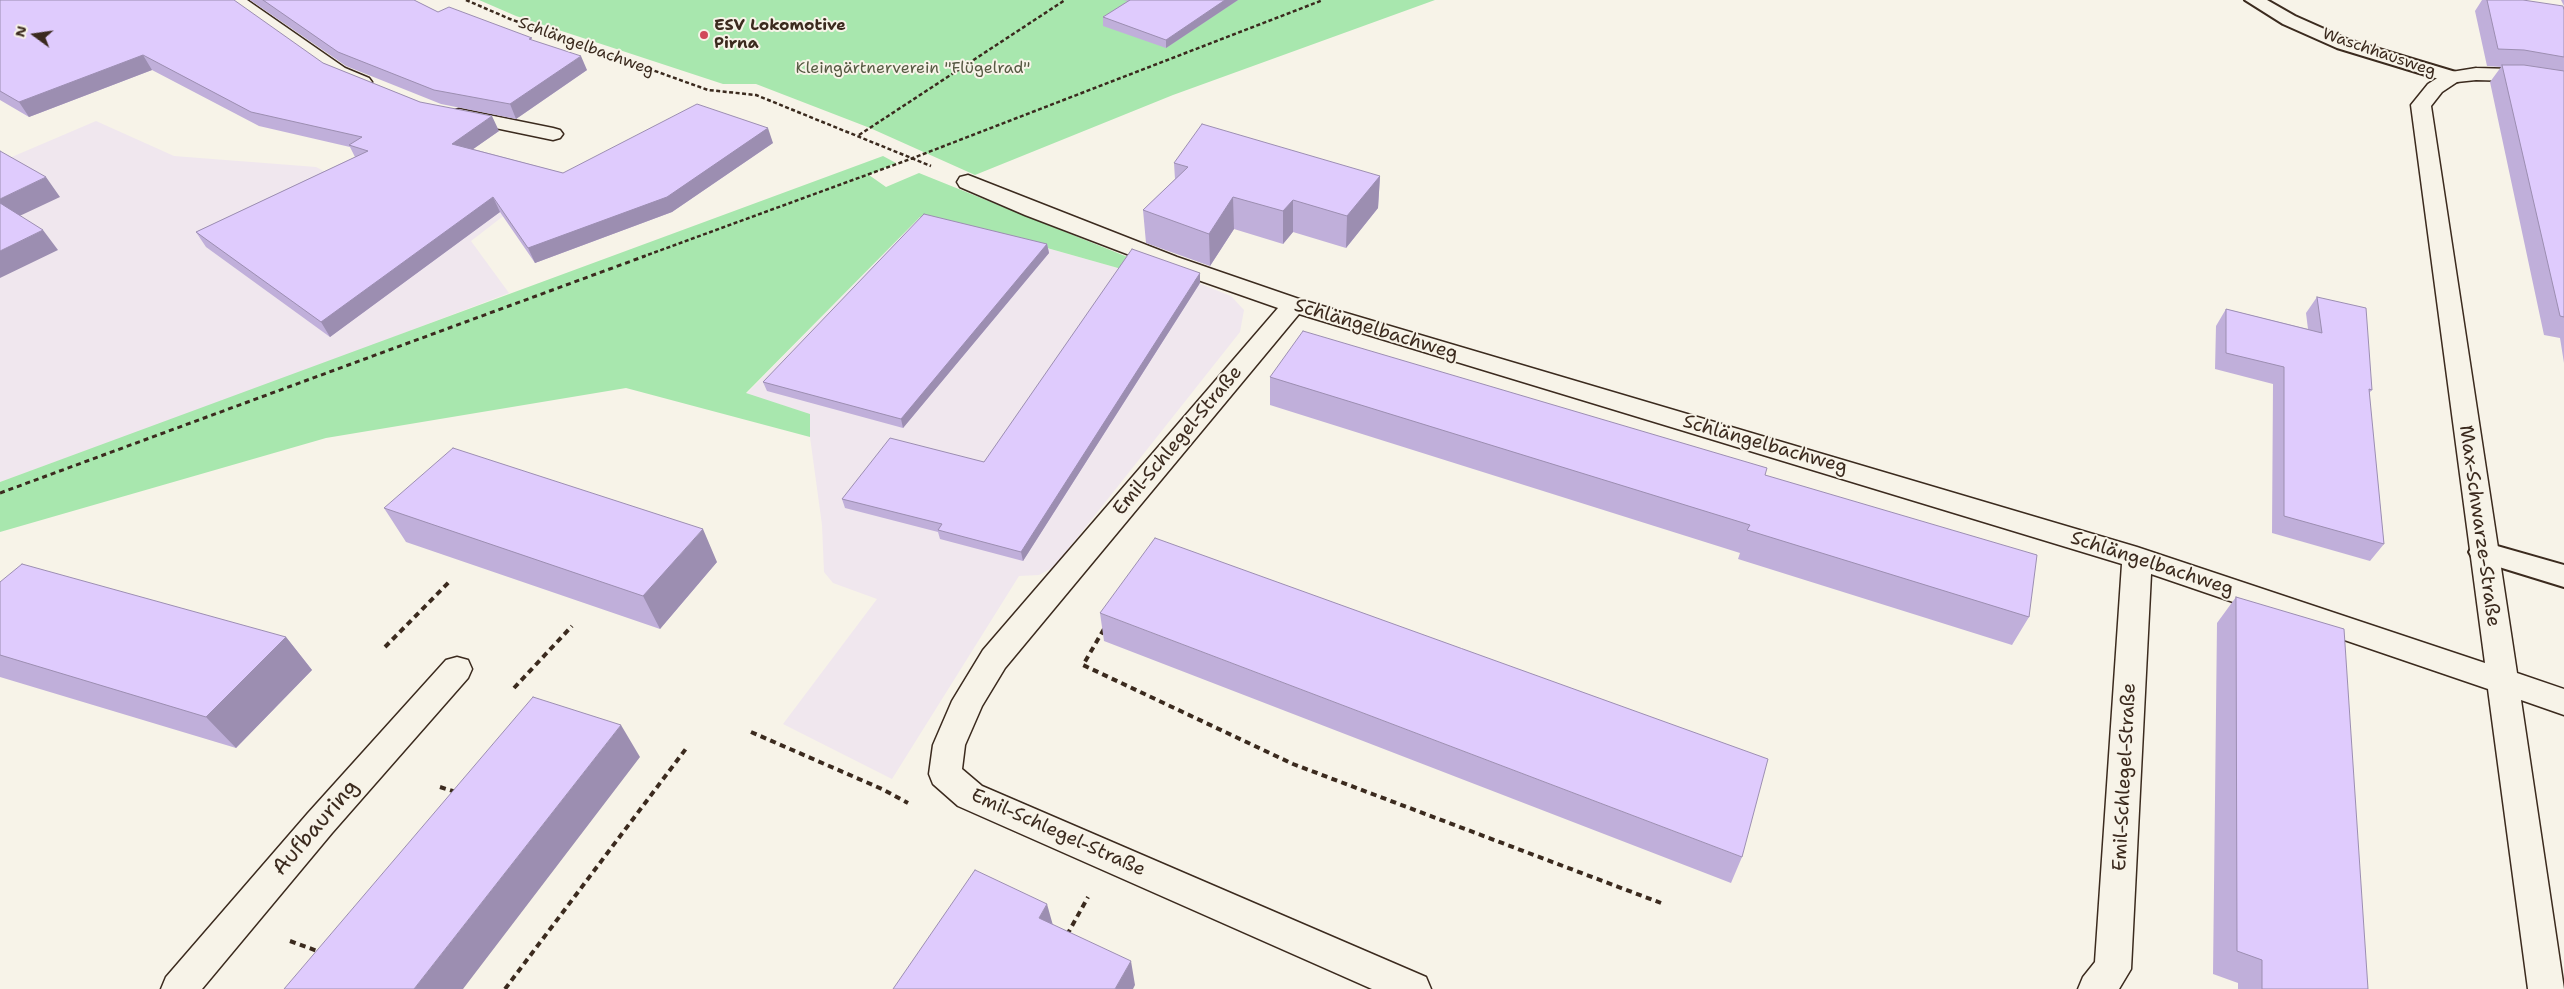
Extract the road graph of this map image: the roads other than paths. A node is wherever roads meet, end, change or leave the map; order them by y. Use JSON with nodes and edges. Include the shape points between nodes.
{"nodes":[{"id":1,"x":235,"y":0,"type":"edge"},
{"id":2,"x":2254,"y":0,"type":"edge"},
{"id":3,"x":2452,"y":77,"type":"junction"},
{"id":4,"x":2564,"y":83,"type":"edge"},
{"id":5,"x":382,"y":89,"type":"edge"},
{"id":6,"x":444,"y":112,"type":"edge"},
{"id":7,"x":553,"y":134,"type":"dead end"},
{"id":8,"x":968,"y":182,"type":"road end"},
{"id":9,"x":1294,"y":305,"type":"junction"},
{"id":10,"x":2483,"y":552,"type":"junction"},
{"id":11,"x":2137,"y":558,"type":"junction"},
{"id":12,"x":2564,"y":576,"type":"edge"},
{"id":13,"x":457,"y":669,"type":"dead end"},
{"id":14,"x":2501,"y":681,"type":"junction"},
{"id":15,"x":2564,"y":702,"type":"edge"},
{"id":16,"x":179,"y":989,"type":"edge"},
{"id":17,"x":1413,"y":989,"type":"edge"},
{"id":18,"x":2096,"y":989,"type":"edge"},
{"id":19,"x":2546,"y":989,"type":"edge"}],
"edges":[{"from":1,"to":5,"type":"street","via":[[338,72]]},
{"from":2,"to":3,"type":"lane","name":"Waschhausweg","via":[[2289,20],[2344,44]]},
{"from":3,"to":4,"type":"street","via":[[2512,75]]},
{"from":3,"to":10,"type":"street","name":"Max-Schwarze-Straße","via":[[2435,88],[2421,105]]},
{"from":6,"to":7,"type":"street"},
{"from":8,"to":9,"type":"street","name":"Schlängelbachweg","via":[[1169,262]]},
{"from":9,"to":11,"type":"street","name":"Schlängelbachweg"},
{"from":9,"to":17,"type":"street","name":"Emil-Schlegel-Straße","via":[[994,660],[968,701],[949,745],[945,774],[970,796]]},
{"from":10,"to":12,"type":"lane"},
{"from":10,"to":14,"type":"street","name":"Max-Schwarze-Straße"},
{"from":11,"to":14,"type":"street","name":"Schlängelbachweg"},
{"from":11,"to":18,"type":"street","name":"Emil-Schlegel-Straße","via":[[2113,969]]},
{"from":13,"to":16,"type":"street","name":"Aufbauring"},
{"from":14,"to":15,"type":"street","name":"Schlängelbachweg"},
{"from":14,"to":19,"type":"street","name":"Max-Schwarze-Straße"}]}
